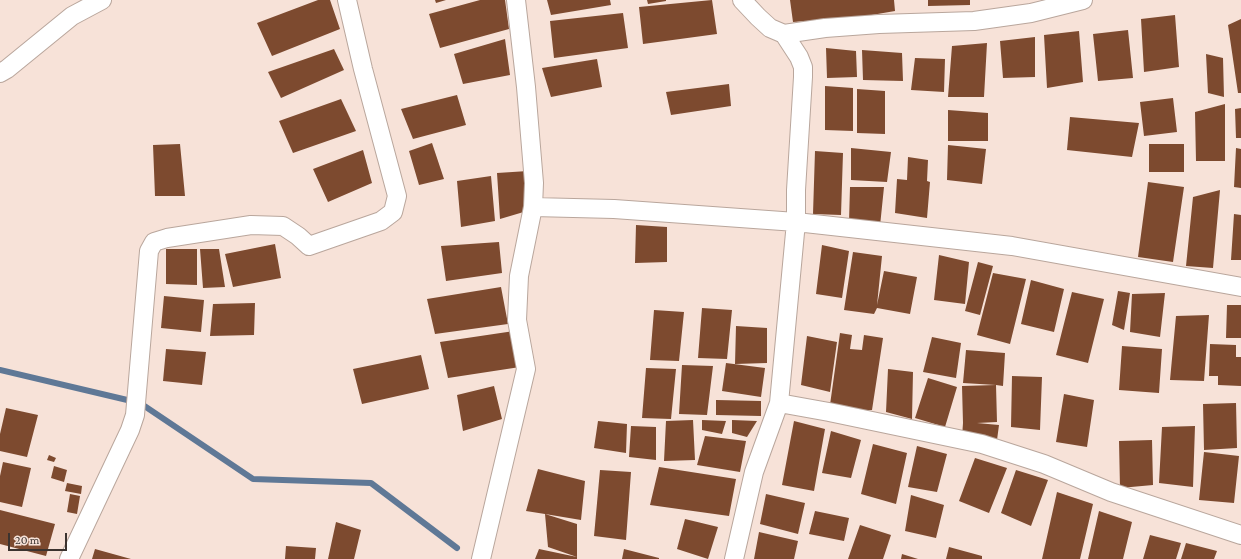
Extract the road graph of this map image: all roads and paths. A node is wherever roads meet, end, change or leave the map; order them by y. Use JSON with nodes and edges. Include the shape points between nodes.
{"nodes":[{"id":1,"x":102,"y":0,"type":"edge"},
{"id":2,"x":347,"y":0,"type":"edge"},
{"id":3,"x":516,"y":0,"type":"edge"},
{"id":4,"x":742,"y":0,"type":"edge"},
{"id":5,"x":1083,"y":0,"type":"edge"},
{"id":6,"x":72,"y":8,"type":"edge"},
{"id":7,"x":784,"y":34,"type":"junction"},
{"id":8,"x":0,"y":73,"type":"edge"},
{"id":9,"x":533,"y":207,"type":"junction"},
{"id":10,"x":796,"y":222,"type":"junction"},
{"id":11,"x":1241,"y":287,"type":"edge"},
{"id":12,"x":779,"y":403,"type":"junction"},
{"id":13,"x":1241,"y":535,"type":"edge"},
{"id":14,"x":69,"y":559,"type":"edge"},
{"id":15,"x":481,"y":559,"type":"edge"},
{"id":16,"x":734,"y":559,"type":"edge"}],
"edges":[{"from":1,"to":6,"type":"street"},
{"from":2,"to":14,"type":"street","via":[[397,196],[393,212],[381,220],[309,246],[283,226],[251,226],[154,242],[149,252],[132,422]]},
{"from":3,"to":9,"type":"street","via":[[534,183]]},
{"from":4,"to":7,"type":"street","via":[[770,28]]},
{"from":5,"to":7,"type":"street","via":[[1031,13],[974,21],[879,24]]},
{"from":6,"to":8,"type":"street"},
{"from":7,"to":10,"type":"street","via":[[798,56],[804,77]]},
{"from":9,"to":10,"type":"street","via":[[630,210]]},
{"from":9,"to":15,"type":"street","via":[[519,276],[517,320],[526,369]]},
{"from":10,"to":11,"type":"street","via":[[1012,246]]},
{"from":10,"to":12,"type":"street"},
{"from":12,"to":13,"type":"street","via":[[982,444],[1044,464],[1111,492]]},
{"from":12,"to":16,"type":"street","via":[[754,472]]}]}
